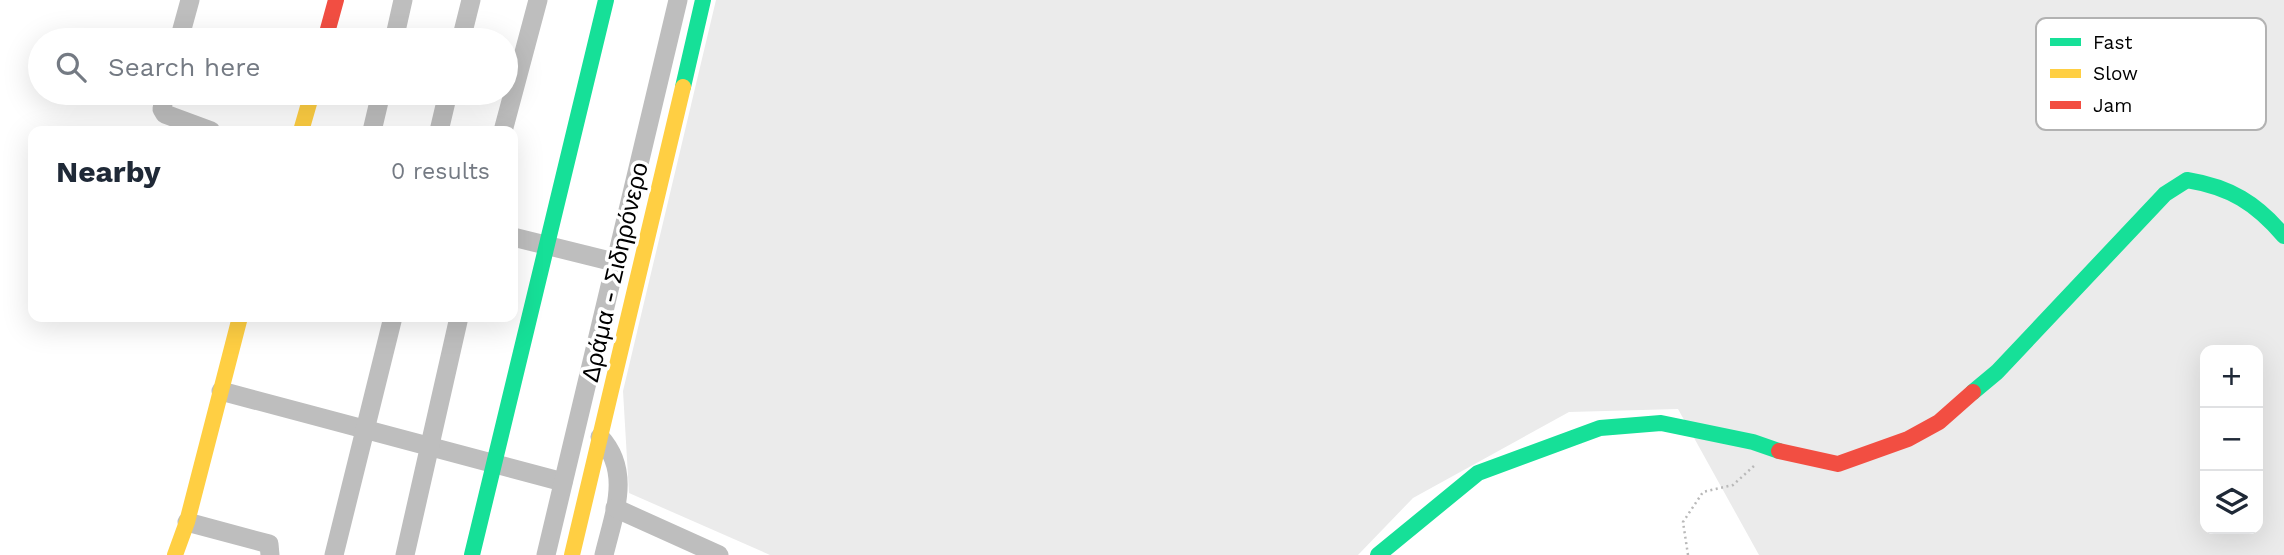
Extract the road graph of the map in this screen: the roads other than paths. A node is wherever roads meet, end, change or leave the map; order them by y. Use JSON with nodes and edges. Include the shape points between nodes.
{"nodes":[{"id":1,"x":190,"y":0,"type":"edge"},
{"id":2,"x":336,"y":0,"type":"edge"},
{"id":3,"x":403,"y":0,"type":"edge"},
{"id":4,"x":471,"y":0,"type":"edge"},
{"id":5,"x":538,"y":0,"type":"edge"},
{"id":6,"x":606,"y":0,"type":"edge"},
{"id":7,"x":678,"y":0,"type":"edge"},
{"id":8,"x":703,"y":0,"type":"edge"},
{"id":9,"x":182,"y":28,"type":"edge"},
{"id":10,"x":328,"y":28,"type":"edge"},
{"id":11,"x":397,"y":28,"type":"edge"},
{"id":12,"x":464,"y":28,"type":"edge"},
{"id":13,"x":518,"y":75,"type":"edge"},
{"id":14,"x":163,"y":105,"type":"edge"},
{"id":15,"x":309,"y":105,"type":"edge"},
{"id":16,"x":380,"y":105,"type":"edge"},
{"id":17,"x":445,"y":105,"type":"edge"},
{"id":18,"x":510,"y":105,"type":"edge"},
{"id":19,"x":197,"y":126,"type":"edge"},
{"id":20,"x":302,"y":126,"type":"edge"},
{"id":21,"x":379,"y":126,"type":"edge"},
{"id":22,"x":440,"y":126,"type":"edge"},
{"id":23,"x":504,"y":126,"type":"edge"},
{"id":24,"x":2284,"y":236,"type":"edge"},
{"id":25,"x":518,"y":238,"type":"edge"},
{"id":26,"x":547,"y":245,"type":"junction"},
{"id":27,"x":614,"y":262,"type":"junction"},
{"id":28,"x":239,"y":322,"type":"edge"},
{"id":29,"x":392,"y":322,"type":"edge"},
{"id":30,"x":458,"y":322,"type":"edge"},
{"id":31,"x":221,"y":391,"type":"junction"},
{"id":32,"x":366,"y":431,"type":"junction"},
{"id":33,"x":600,"y":437,"type":"junction"},
{"id":34,"x":429,"y":447,"type":"junction"},
{"id":35,"x":494,"y":462,"type":"junction"},
{"id":36,"x":563,"y":482,"type":"junction"},
{"id":37,"x":615,"y":508,"type":"junction"},
{"id":38,"x":187,"y":522,"type":"junction"},
{"id":39,"x":678,"y":547,"type":"edge"},
{"id":40,"x":175,"y":555,"type":"edge"},
{"id":41,"x":270,"y":555,"type":"edge"},
{"id":42,"x":334,"y":555,"type":"edge"},
{"id":43,"x":405,"y":555,"type":"edge"},
{"id":44,"x":472,"y":555,"type":"edge"},
{"id":45,"x":546,"y":555,"type":"edge"},
{"id":46,"x":572,"y":555,"type":"edge"},
{"id":47,"x":604,"y":555,"type":"edge"},
{"id":48,"x":719,"y":555,"type":"edge"},
{"id":49,"x":1378,"y":555,"type":"edge"}],
"edges":[{"from":1,"to":9,"type":"street"},
{"from":2,"to":10,"type":"street"},
{"from":3,"to":11,"type":"street"},
{"from":4,"to":12,"type":"street"},
{"from":5,"to":13,"type":"street"},
{"from":6,"to":26,"type":"street"},
{"from":7,"to":27,"type":"street"},
{"from":8,"to":33,"type":"street","name":"Δράμα - Σιδηρόνερο"},
{"from":14,"to":19,"type":"street","via":[[165,114]]},
{"from":15,"to":20,"type":"street"},
{"from":16,"to":21,"type":"street"},
{"from":17,"to":22,"type":"street"},
{"from":18,"to":23,"type":"street"},
{"from":24,"to":49,"type":"street","via":[[2242,193],[2187,180],[2165,194],[1997,372],[1940,422],[1878,452],[1838,464],[1661,423],[1600,428],[1478,474]]},
{"from":25,"to":26,"type":"street"},
{"from":26,"to":27,"type":"street"},
{"from":26,"to":35,"type":"street"},
{"from":27,"to":36,"type":"street"},
{"from":28,"to":31,"type":"street"},
{"from":29,"to":32,"type":"street"},
{"from":30,"to":34,"type":"street"},
{"from":31,"to":32,"type":"street"},
{"from":31,"to":38,"type":"street"},
{"from":32,"to":34,"type":"street"},
{"from":32,"to":42,"type":"street"},
{"from":33,"to":37,"type":"street","via":[[614,451],[620,470]]},
{"from":33,"to":46,"type":"street","name":"Δράμα - Σιδηρόνερο"},
{"from":34,"to":35,"type":"street"},
{"from":34,"to":43,"type":"street"},
{"from":35,"to":36,"type":"street"},
{"from":35,"to":44,"type":"street"},
{"from":36,"to":45,"type":"street"},
{"from":37,"to":39,"type":"street"},
{"from":37,"to":47,"type":"street"},
{"from":38,"to":40,"type":"street"},
{"from":38,"to":41,"type":"street","via":[[270,544]]},
{"from":39,"to":48,"type":"street"}]}
